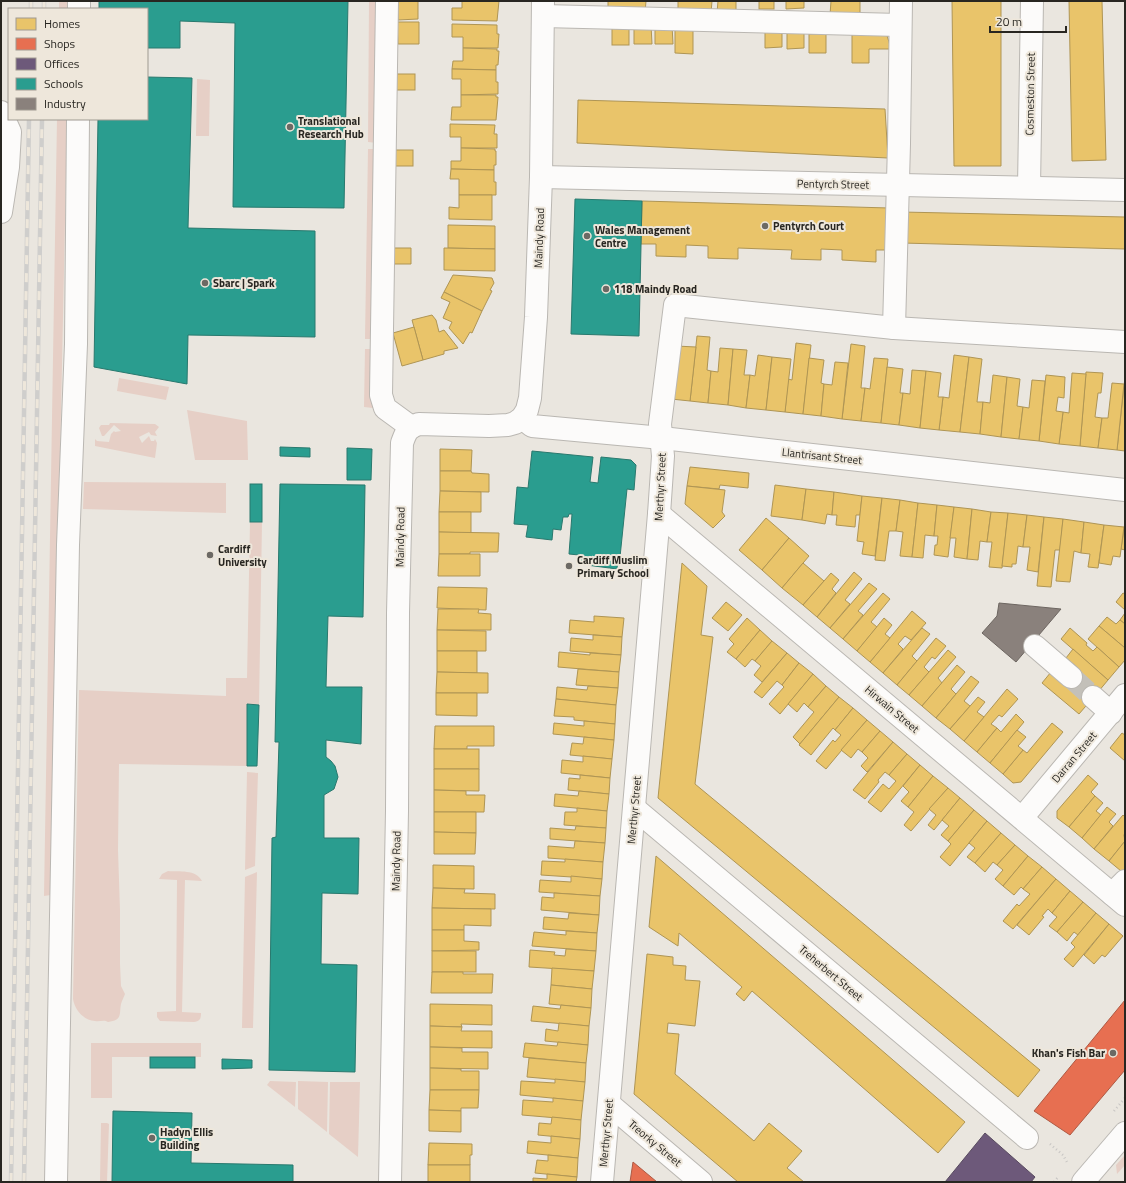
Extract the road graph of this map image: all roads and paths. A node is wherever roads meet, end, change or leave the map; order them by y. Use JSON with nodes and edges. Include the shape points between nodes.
{"nodes":[{"id":1,"x":387,"y":1,"type":"edge"},
{"id":2,"x":901,"y":1,"type":"edge"},
{"id":3,"x":1032,"y":1,"type":"edge"},
{"id":4,"x":543,"y":8,"type":"edge"},
{"id":5,"x":900,"y":25,"type":"junction"},
{"id":6,"x":1,"y":112,"type":"edge"},
{"id":7,"x":78,"y":120,"type":"edge"},
{"id":8,"x":541,"y":178,"type":"junction"},
{"id":9,"x":898,"y":185,"type":"junction"},
{"id":10,"x":1029,"y":187,"type":"junction"},
{"id":11,"x":1125,"y":190,"type":"edge"},
{"id":12,"x":1,"y":212,"type":"edge"},
{"id":13,"x":894,"y":328,"type":"junction"},
{"id":14,"x":1125,"y":342,"type":"edge"},
{"id":15,"x":522,"y":418,"type":"junction"},
{"id":16,"x":410,"y":427,"type":"junction"},
{"id":17,"x":662,"y":438,"type":"junction"},
{"id":18,"x":1125,"y":490,"type":"edge"},
{"id":19,"x":659,"y":514,"type":"junction"},
{"id":20,"x":1035,"y":646,"type":"dead end"},
{"id":21,"x":1071,"y":678,"type":"tunnel mouth"},
{"id":22,"x":1125,"y":695,"type":"edge"},
{"id":23,"x":1093,"y":697,"type":"tunnel mouth"},
{"id":24,"x":1111,"y":712,"type":"junction"},
{"id":25,"x":634,"y":808,"type":"junction"},
{"id":26,"x":1022,"y":818,"type":"junction"},
{"id":27,"x":1121,"y":893,"type":"edge"},
{"id":28,"x":608,"y":1104,"type":"junction"},
{"id":29,"x":1125,"y":1133,"type":"edge"},
{"id":30,"x":1027,"y":1138,"type":"dead end"},
{"id":31,"x":56,"y":1182,"type":"edge"},
{"id":32,"x":390,"y":1182,"type":"edge"},
{"id":33,"x":602,"y":1182,"type":"edge"},
{"id":34,"x":701,"y":1182,"type":"edge"},
{"id":35,"x":1083,"y":1182,"type":"edge"}],
"edges":[{"from":1,"to":16,"type":"street","via":[[381,395],[385,408]]},
{"from":2,"to":5,"type":"street"},
{"from":3,"to":10,"type":"street","name":"Cosmeston Street"},
{"from":4,"to":5,"type":"street"},
{"from":4,"to":8,"type":"street","name":"Maindy Road"},
{"from":5,"to":9,"type":"street"},
{"from":6,"to":12,"type":"street","via":[[10,132]]},
{"from":7,"to":31,"type":"street","via":[[76,344],[68,545]]},
{"from":8,"to":9,"type":"street","name":"Pentyrch Street"},
{"from":8,"to":15,"type":"street","name":"Maindy Road","via":[[530,398]]},
{"from":9,"to":10,"type":"street","name":"Pentyrch Street"},
{"from":9,"to":13,"type":"street"},
{"from":10,"to":11,"type":"street","name":"Pentyrch Street"},
{"from":13,"to":14,"type":"street"},
{"from":13,"to":17,"type":"street","name":"Merthyr Street","via":[[675,305],[660,424]]},
{"from":15,"to":16,"type":"street","via":[[508,425],[419,424]]},
{"from":15,"to":17,"type":"street","name":"Llantrisant Street","via":[[532,426]]},
{"from":16,"to":32,"type":"street","name":"Maindy Road","via":[[402,443]]},
{"from":17,"to":18,"type":"street","name":"Llantrisant Street"},
{"from":17,"to":19,"type":"street","name":"Merthyr Street"},
{"from":19,"to":25,"type":"street","name":"Merthyr Street"},
{"from":19,"to":26,"type":"street","name":"Hirwain Street"},
{"from":20,"to":21,"type":"street"},
{"from":22,"to":24,"type":"street","name":"Darran Street"},
{"from":23,"to":24,"type":"street"},
{"from":24,"to":26,"type":"street","name":"Darran Street"},
{"from":25,"to":28,"type":"street","name":"Merthyr Street"},
{"from":25,"to":30,"type":"street","name":"Treherbert Street"},
{"from":26,"to":27,"type":"street","name":"Hirwain Street"},
{"from":28,"to":33,"type":"street","name":"Merthyr Street"},
{"from":28,"to":34,"type":"street","name":"Treorky Street"},
{"from":29,"to":35,"type":"street"}]}
